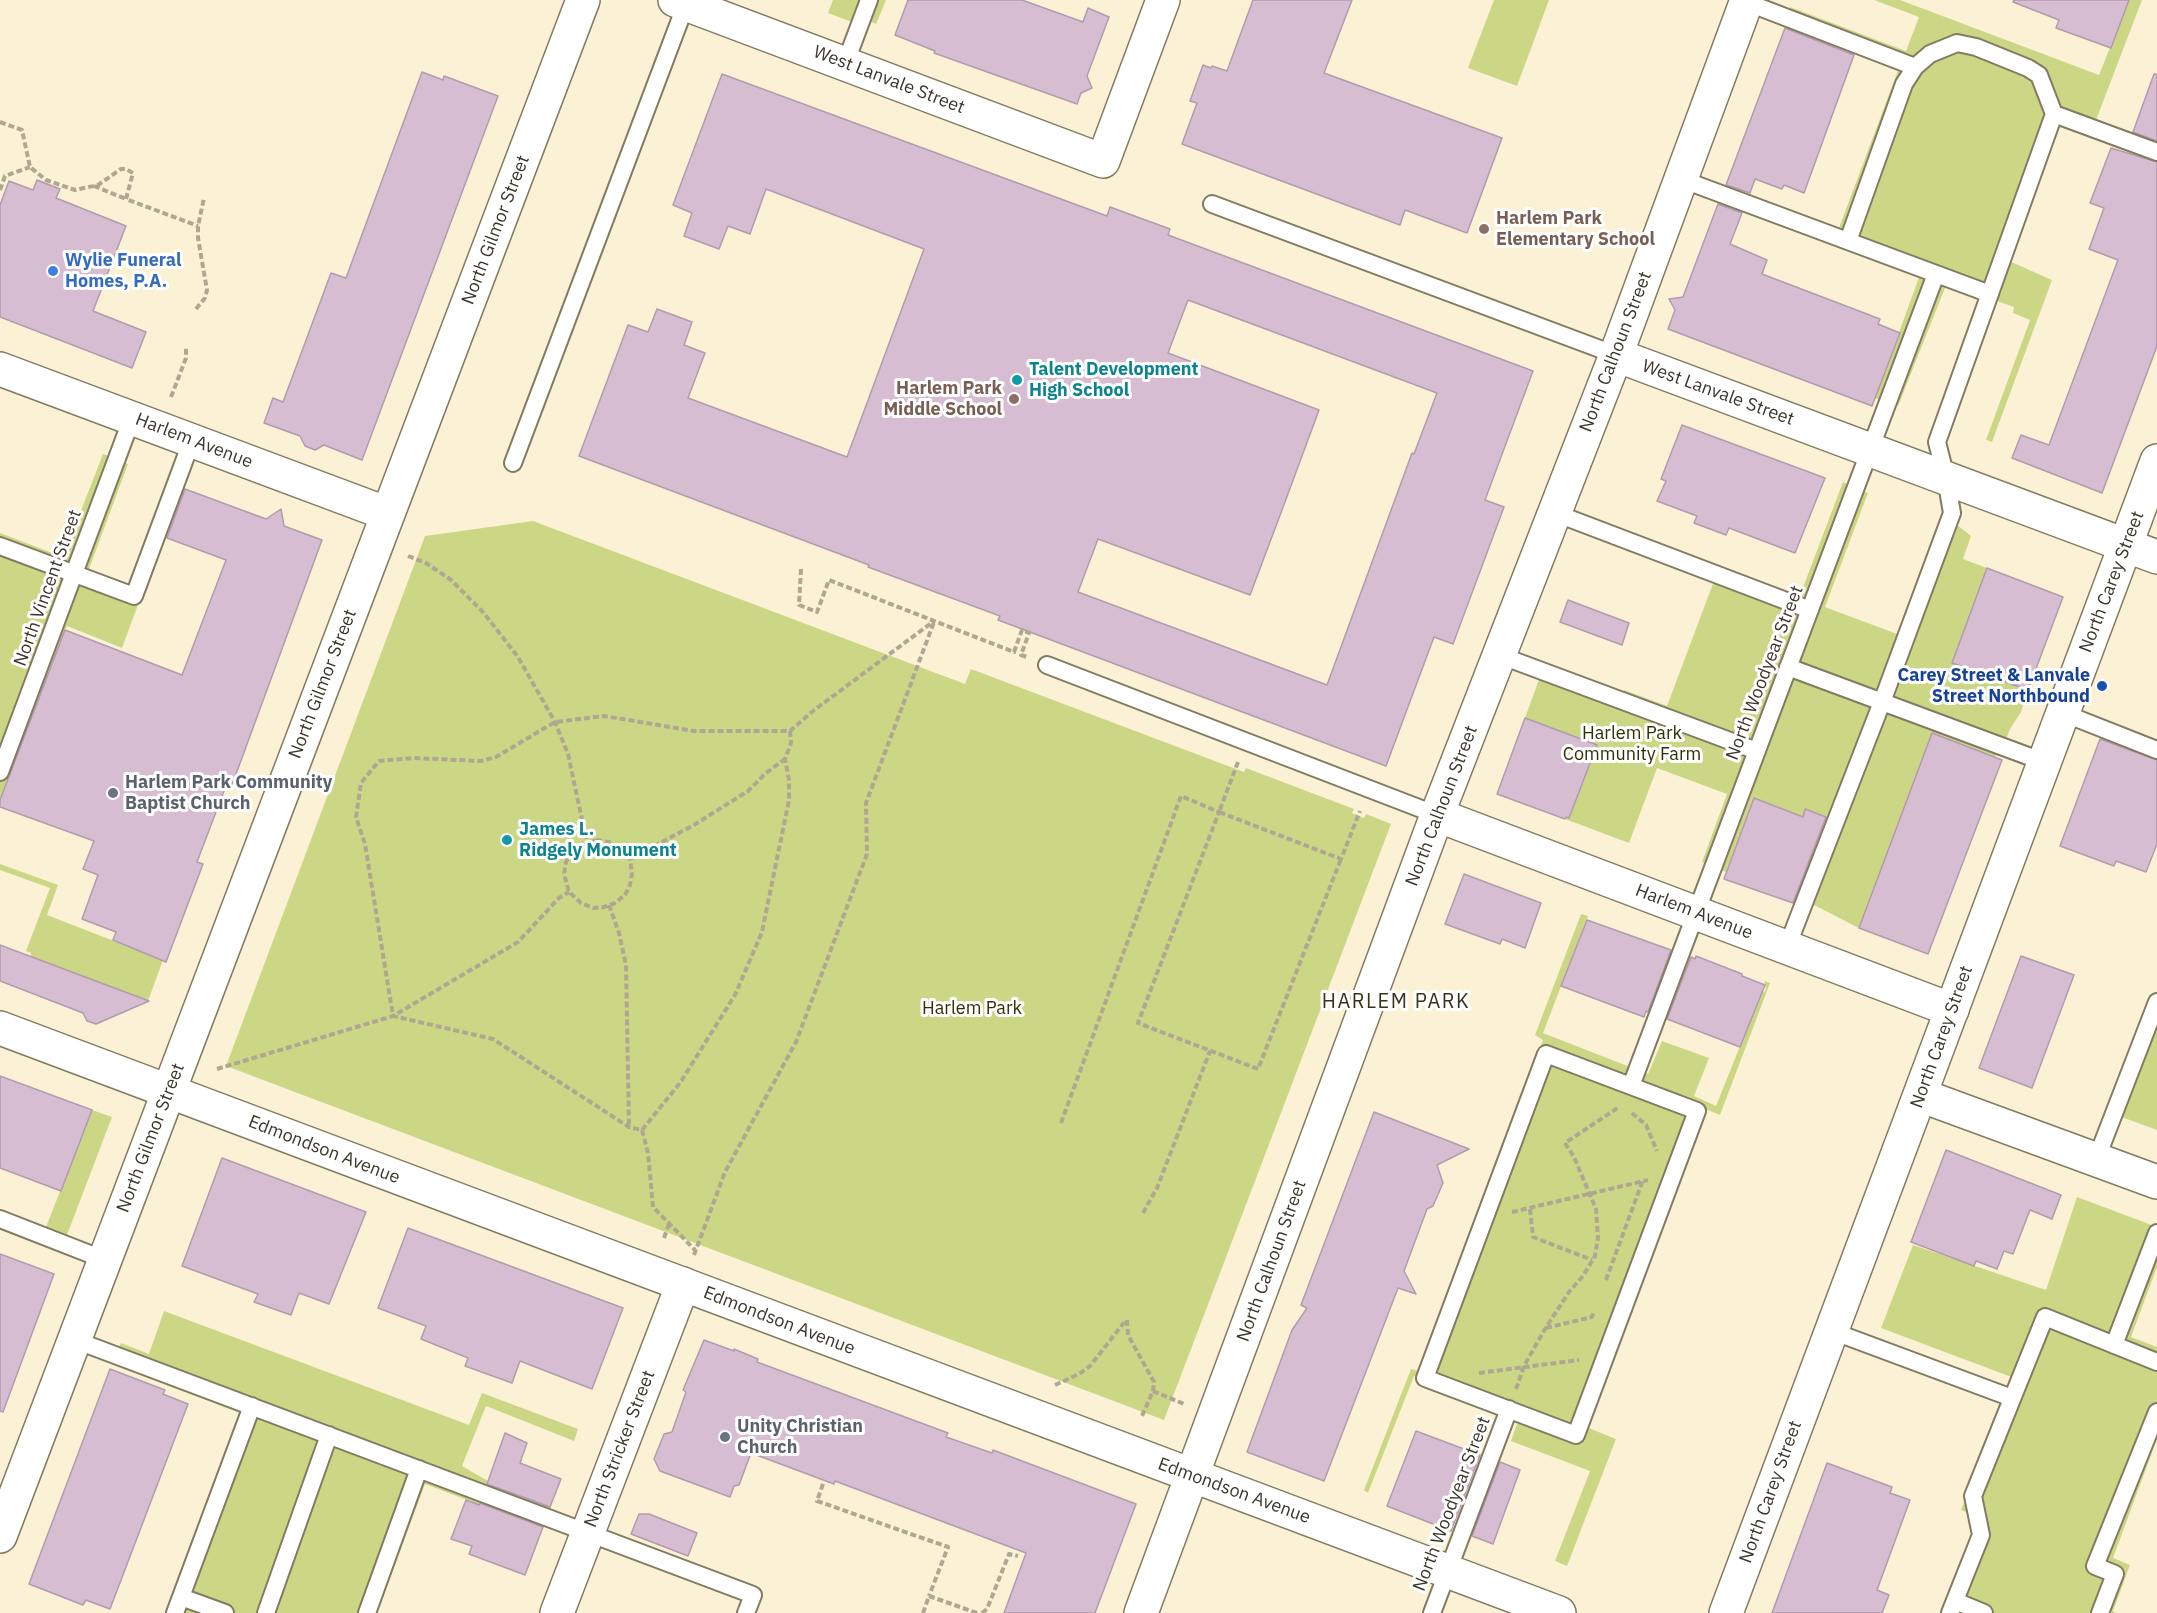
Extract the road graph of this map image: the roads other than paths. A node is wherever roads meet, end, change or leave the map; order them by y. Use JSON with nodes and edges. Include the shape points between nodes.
{"nodes":[{"id":1,"x":583,"y":0,"type":"edge"},
{"id":2,"x":869,"y":0,"type":"edge"},
{"id":3,"x":1161,"y":1,"type":"edge"},
{"id":4,"x":1747,"y":1,"type":"edge"},
{"id":5,"x":681,"y":2,"type":"edge"},
{"id":6,"x":845,"y":64,"type":"junction"},
{"id":7,"x":1915,"y":67,"type":"junction"},
{"id":8,"x":2054,"y":114,"type":"junction"},
{"id":9,"x":2157,"y":152,"type":"edge"},
{"id":10,"x":1681,"y":179,"type":"junction"},
{"id":11,"x":1212,"y":204,"type":"dead end"},
{"id":12,"x":1848,"y":241,"type":"junction"},
{"id":13,"x":1936,"y":274,"type":"junction"},
{"id":14,"x":1990,"y":294,"type":"junction"},
{"id":15,"x":1616,"y":355,"type":"junction"},
{"id":16,"x":0,"y":369,"type":"edge"},
{"id":17,"x":132,"y":418,"type":"junction"},
{"id":18,"x":192,"y":440,"type":"junction"},
{"id":19,"x":1871,"y":450,"type":"junction"},
{"id":20,"x":2157,"y":461,"type":"edge"},
{"id":21,"x":513,"y":463,"type":"dead end"},
{"id":22,"x":1946,"y":478,"type":"junction"},
{"id":23,"x":1555,"y":513,"type":"junction"},
{"id":24,"x":388,"y":514,"type":"junction"},
{"id":25,"x":2126,"y":545,"type":"junction"},
{"id":26,"x":0,"y":546,"type":"edge"},
{"id":27,"x":2157,"y":557,"type":"edge"},
{"id":28,"x":74,"y":573,"type":"junction"},
{"id":29,"x":1810,"y":610,"type":"junction"},
{"id":30,"x":1499,"y":655,"type":"junction"},
{"id":31,"x":1047,"y":664,"type":"road end"},
{"id":32,"x":1788,"y":667,"type":"junction"},
{"id":33,"x":1882,"y":702,"type":"junction"},
{"id":34,"x":2063,"y":713,"type":"junction"},
{"id":35,"x":2157,"y":750,"type":"edge"},
{"id":36,"x":1756,"y":751,"type":"junction"},
{"id":37,"x":2044,"y":762,"type":"junction"},
{"id":38,"x":1,"y":768,"type":"edge"},
{"id":39,"x":1437,"y":815,"type":"junction"},
{"id":40,"x":1696,"y":913,"type":"junction"},
{"id":41,"x":1787,"y":947,"type":"junction"},
{"id":42,"x":2157,"y":1002,"type":"edge"},
{"id":43,"x":1952,"y":1010,"type":"junction"},
{"id":44,"x":0,"y":1028,"type":"edge"},
{"id":45,"x":1631,"y":1086,"type":"junction"},
{"id":46,"x":169,"y":1092,"type":"junction"},
{"id":47,"x":1920,"y":1095,"type":"junction"},
{"id":48,"x":2096,"y":1160,"type":"junction"},
{"id":49,"x":2157,"y":1182,"type":"edge"},
{"id":50,"x":0,"y":1219,"type":"edge"},
{"id":51,"x":2157,"y":1233,"type":"edge"},
{"id":52,"x":105,"y":1260,"type":"junction"},
{"id":53,"x":683,"y":1284,"type":"junction"},
{"id":54,"x":1832,"y":1331,"type":"junction"},
{"id":55,"x":75,"y":1340,"type":"junction"},
{"id":56,"x":2114,"y":1345,"type":"junction"},
{"id":57,"x":2157,"y":1362,"type":"edge"},
{"id":58,"x":2012,"y":1398,"type":"junction"},
{"id":59,"x":252,"y":1406,"type":"junction"},
{"id":60,"x":1509,"y":1409,"type":"junction"},
{"id":61,"x":2157,"y":1412,"type":"edge"},
{"id":62,"x":329,"y":1436,"type":"junction"},
{"id":63,"x":419,"y":1469,"type":"junction"},
{"id":64,"x":1193,"y":1476,"type":"junction"},
{"id":65,"x":588,"y":1533,"type":"junction"},
{"id":66,"x":0,"y":1536,"type":"edge"},
{"id":67,"x":1448,"y":1571,"type":"junction"},
{"id":68,"x":178,"y":1605,"type":"edge"},
{"id":69,"x":1952,"y":1607,"type":"edge"},
{"id":70,"x":225,"y":1613,"type":"edge"},
{"id":71,"x":266,"y":1613,"type":"edge"},
{"id":72,"x":368,"y":1613,"type":"edge"},
{"id":73,"x":557,"y":1613,"type":"edge"},
{"id":74,"x":746,"y":1613,"type":"edge"},
{"id":75,"x":1141,"y":1613,"type":"edge"},
{"id":76,"x":1432,"y":1613,"type":"edge"},
{"id":77,"x":1559,"y":1613,"type":"edge"},
{"id":78,"x":1726,"y":1613,"type":"edge"},
{"id":79,"x":1984,"y":1613,"type":"edge"},
{"id":80,"x":2100,"y":1613,"type":"edge"}],
"edges":[{"from":1,"to":24,"type":"street","name":"North Gilmor Street"},
{"from":2,"to":6,"type":"lane"},
{"from":3,"to":6,"type":"street","name":"West Lanvale Street","via":[[1103,161]]},
{"from":4,"to":7,"type":"lane"},
{"from":4,"to":10,"type":"street","name":"North Calhoun Street"},
{"from":5,"to":6,"type":"street","name":"West Lanvale Street"},
{"from":5,"to":21,"type":"lane"},
{"from":7,"to":8,"type":"lane","via":[[1930,54],[1957,43],[1976,47],[2039,75]]},
{"from":7,"to":12,"type":"lane","via":[[1904,84]]},
{"from":8,"to":9,"type":"lane"},
{"from":8,"to":14,"type":"lane"},
{"from":10,"to":12,"type":"lane"},
{"from":10,"to":15,"type":"street","name":"North Calhoun Street"},
{"from":11,"to":15,"type":"lane","name":"West Lanvale Street"},
{"from":12,"to":13,"type":"lane"},
{"from":13,"to":14,"type":"lane"},
{"from":13,"to":19,"type":"lane","name":"North Woodyear Street"},
{"from":14,"to":22,"type":"lane","via":[[1937,442]]},
{"from":15,"to":19,"type":"street","name":"West Lanvale Street"},
{"from":15,"to":23,"type":"street","name":"North Calhoun Street"},
{"from":16,"to":17,"type":"street","name":"Harlem Avenue"},
{"from":17,"to":18,"type":"street","name":"Harlem Avenue"},
{"from":17,"to":28,"type":"lane","name":"North Vincent Street"},
{"from":18,"to":24,"type":"street","name":"Harlem Avenue"},
{"from":18,"to":28,"type":"lane","via":[[134,596]]},
{"from":19,"to":22,"type":"street","name":"West Lanvale Street"},
{"from":19,"to":29,"type":"lane","name":"North Woodyear Street"},
{"from":20,"to":25,"type":"street","name":"North Carey Street"},
{"from":22,"to":25,"type":"street","name":"West Lanvale Street"},
{"from":22,"to":33,"type":"lane","via":[[1952,513]]},
{"from":23,"to":29,"type":"lane"},
{"from":23,"to":30,"type":"street","name":"North Calhoun Street"},
{"from":24,"to":46,"type":"street","name":"North Gilmor Street"},
{"from":25,"to":27,"type":"street","name":"West Lanvale Street"},
{"from":25,"to":34,"type":"street","name":"North Carey Street"},
{"from":26,"to":28,"type":"lane"},
{"from":28,"to":38,"type":"lane","name":"North Vincent Street"},
{"from":29,"to":32,"type":"lane","name":"North Woodyear Street"},
{"from":30,"to":36,"type":"lane"},
{"from":30,"to":39,"type":"street","name":"North Calhoun Street"},
{"from":31,"to":39,"type":"lane"},
{"from":32,"to":33,"type":"lane"},
{"from":32,"to":36,"type":"lane","name":"North Woodyear Street"},
{"from":33,"to":37,"type":"lane"},
{"from":33,"to":41,"type":"lane"},
{"from":34,"to":35,"type":"lane"},
{"from":34,"to":37,"type":"street","name":"North Carey Street"},
{"from":36,"to":40,"type":"lane","name":"North Woodyear Street"},
{"from":37,"to":43,"type":"street","name":"North Carey Street"},
{"from":39,"to":40,"type":"street","name":"Harlem Avenue"},
{"from":39,"to":64,"type":"street","name":"North Calhoun Street"},
{"from":40,"to":41,"type":"street","name":"Harlem Avenue"},
{"from":40,"to":45,"type":"lane","name":"North Woodyear Street"},
{"from":41,"to":43,"type":"street","name":"Harlem Avenue"},
{"from":42,"to":48,"type":"lane"},
{"from":43,"to":47,"type":"street","name":"North Carey Street"},
{"from":44,"to":46,"type":"street","name":"Edmondson Avenue"},
{"from":45,"to":60,"type":"lane","via":[[1697,1111],[1576,1435]]},
{"from":45,"to":60,"type":"lane","via":[[1546,1054],[1487,1210],[1425,1378]]},
{"from":46,"to":52,"type":"street","name":"North Gilmor Street"},
{"from":46,"to":53,"type":"street","name":"Edmondson Avenue"},
{"from":47,"to":48,"type":"street"},
{"from":47,"to":54,"type":"street","name":"North Carey Street"},
{"from":48,"to":49,"type":"street"},
{"from":50,"to":52,"type":"lane"},
{"from":51,"to":56,"type":"lane"},
{"from":52,"to":55,"type":"street","name":"North Gilmor Street"},
{"from":53,"to":64,"type":"street","name":"Edmondson Avenue"},
{"from":53,"to":65,"type":"street","name":"North Stricker Street"},
{"from":54,"to":58,"type":"lane"},
{"from":54,"to":78,"type":"street","name":"North Carey Street"},
{"from":55,"to":59,"type":"lane"},
{"from":55,"to":66,"type":"street","name":"North Gilmor Street"},
{"from":56,"to":57,"type":"lane"},
{"from":56,"to":58,"type":"lane","via":[[2045,1317]]},
{"from":58,"to":69,"type":"lane","via":[[1973,1496],[1981,1535]]},
{"from":59,"to":62,"type":"lane"},
{"from":59,"to":68,"type":"lane"},
{"from":60,"to":67,"type":"lane","name":"North Woodyear Street"},
{"from":61,"to":80,"type":"lane","via":[[2095,1566],[2115,1574]]},
{"from":62,"to":63,"type":"lane"},
{"from":62,"to":71,"type":"lane"},
{"from":63,"to":65,"type":"lane"},
{"from":63,"to":72,"type":"lane"},
{"from":64,"to":67,"type":"street","name":"Edmondson Avenue"},
{"from":64,"to":75,"type":"street","name":"North Calhoun Street"},
{"from":65,"to":73,"type":"street","name":"North Stricker Street"},
{"from":65,"to":74,"type":"lane","via":[[753,1594]]},
{"from":67,"to":76,"type":"lane","name":"North Woodyear Street"},
{"from":67,"to":77,"type":"street","name":"Edmondson Avenue"},
{"from":68,"to":70,"type":"lane"},
{"from":69,"to":79,"type":"lane"}]}
